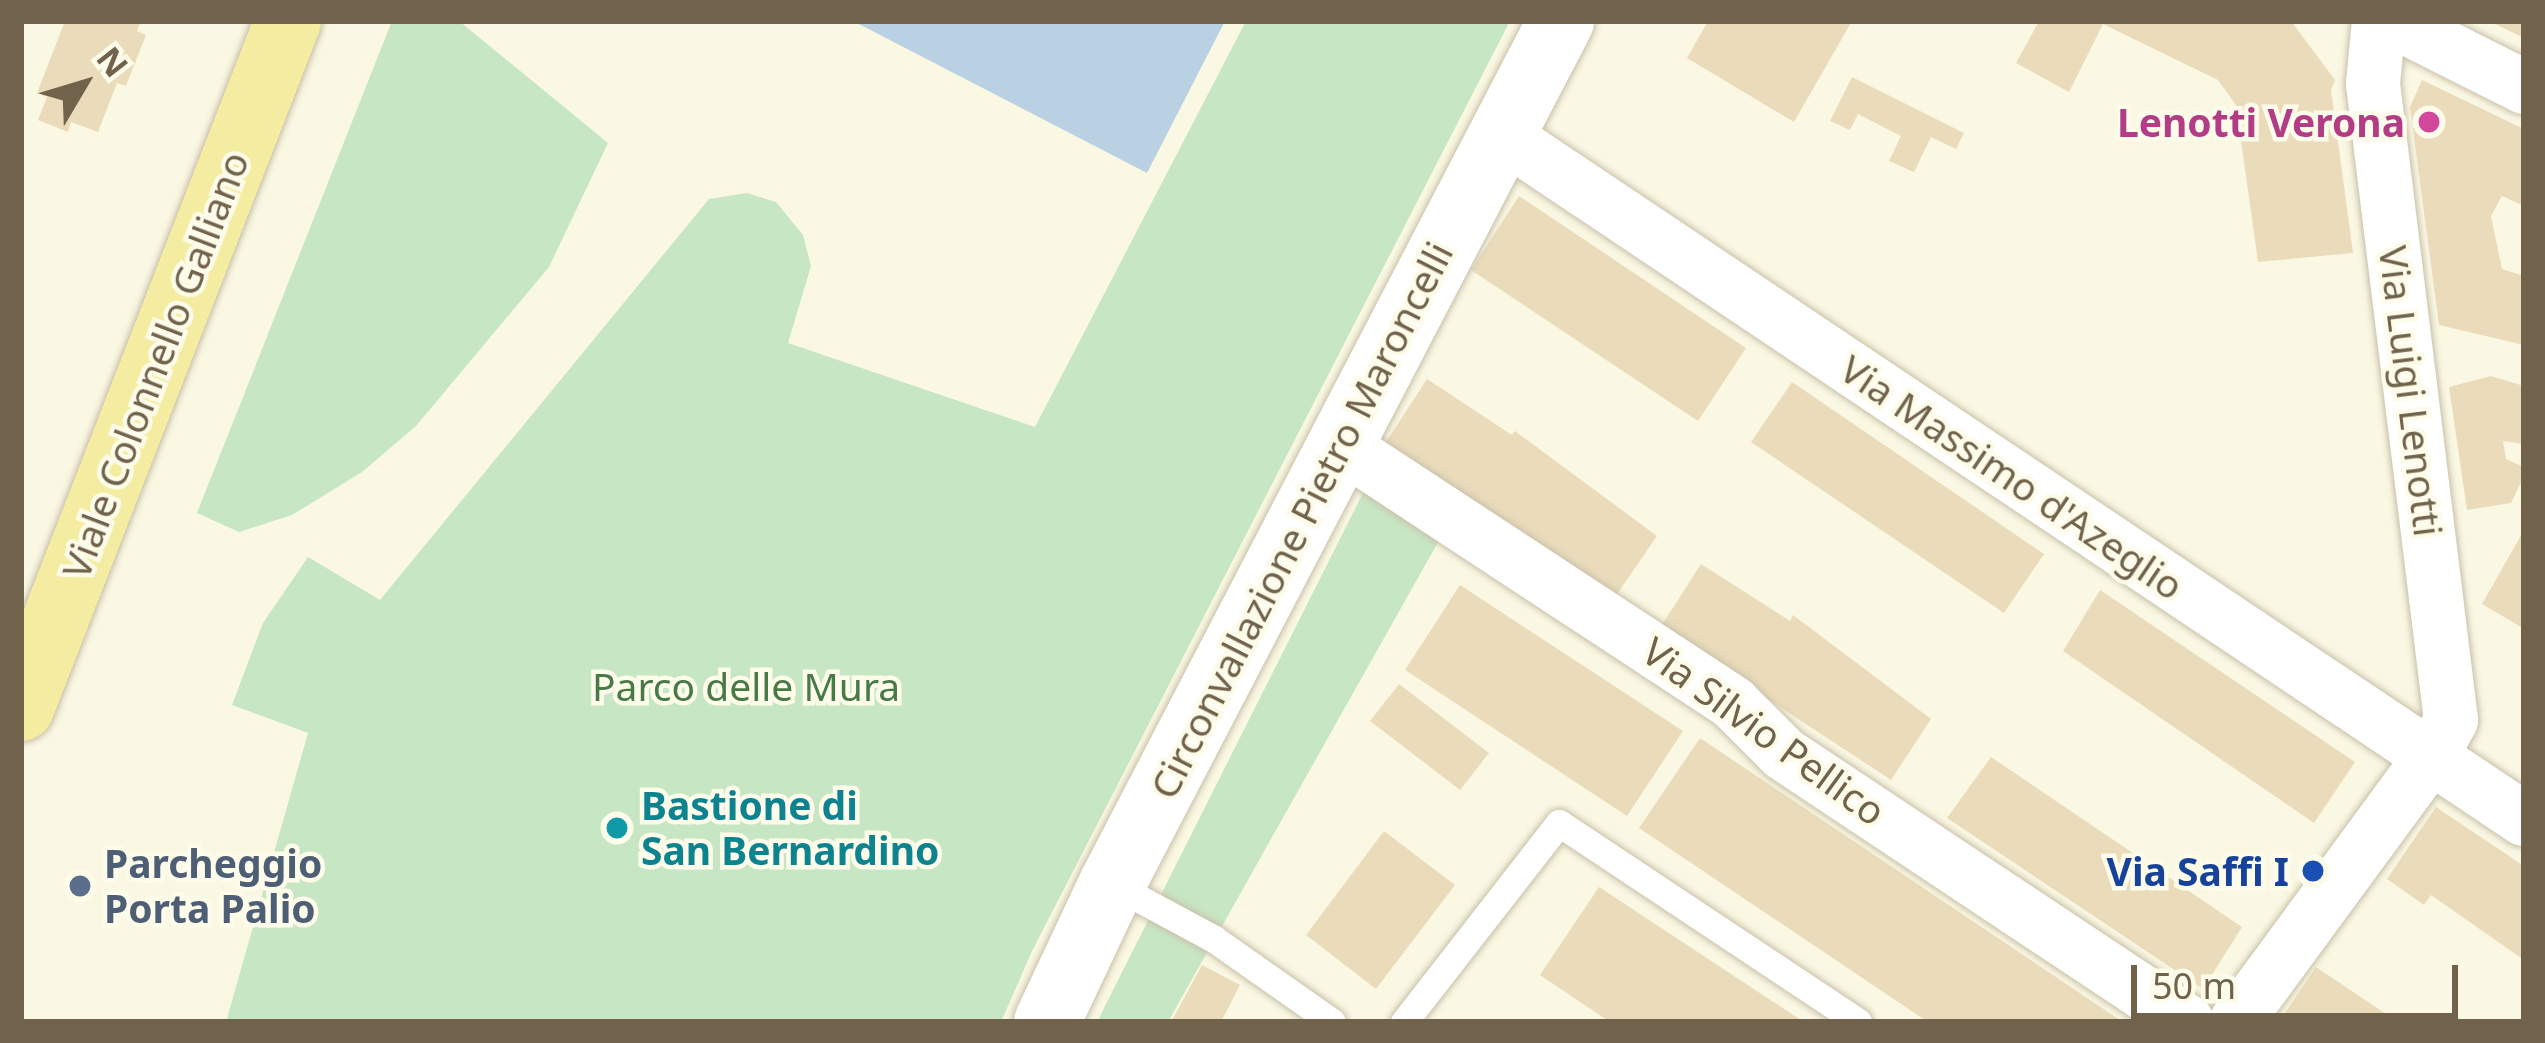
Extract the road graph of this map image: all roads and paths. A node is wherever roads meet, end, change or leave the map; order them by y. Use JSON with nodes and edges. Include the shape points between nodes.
{"nodes":[{"id":1,"x":288,"y":21,"type":"edge"},
{"id":2,"x":1561,"y":21,"type":"edge"},
{"id":3,"x":2379,"y":21,"type":"edge"},
{"id":4,"x":2393,"y":21,"type":"edge"},
{"id":5,"x":2524,"y":87,"type":"edge"},
{"id":6,"x":1501,"y":134,"type":"junction"},
{"id":7,"x":1339,"y":444,"type":"junction"},
{"id":8,"x":21,"y":708,"type":"edge"},
{"id":9,"x":2431,"y":757,"type":"junction"},
{"id":10,"x":2524,"y":819,"type":"edge"},
{"id":11,"x":1112,"y":884,"type":"junction"},
{"id":12,"x":1047,"y":1022,"type":"edge"},
{"id":13,"x":1332,"y":1022,"type":"edge"},
{"id":14,"x":1404,"y":1022,"type":"edge"},
{"id":15,"x":1858,"y":1022,"type":"edge"},
{"id":16,"x":2187,"y":1022,"type":"edge"},
{"id":17,"x":2236,"y":1022,"type":"edge"}],
"edges":[{"from":1,"to":8,"type":"main road","name":"Viale Colonnello Galliano"},
{"from":2,"to":6,"type":"street","name":"Circonvallazione Pietro Maroncelli"},
{"from":3,"to":9,"type":"street","name":"Via Luigi Lenotti","via":[[2373,84],[2451,720]]},
{"from":4,"to":5,"type":"street"},
{"from":6,"to":7,"type":"street","name":"Circonvallazione Pietro Maroncelli"},
{"from":6,"to":9,"type":"street","name":"Via Massimo d'Azeglio"},
{"from":7,"to":11,"type":"street","name":"Circonvallazione Pietro Maroncelli"},
{"from":7,"to":16,"type":"street","name":"Via Silvio Pellico","via":[[1733,703],[1784,754]]},
{"from":9,"to":10,"type":"street","name":"Via Massimo d'Azeglio"},
{"from":9,"to":17,"type":"street","name":"Via Luigi Lenotti"},
{"from":11,"to":12,"type":"street","name":"Circonvallazione Pietro Maroncelli"},
{"from":11,"to":13,"type":"lane","via":[[1214,939]]},
{"from":14,"to":15,"type":"lane","via":[[1559,823]]}]}
